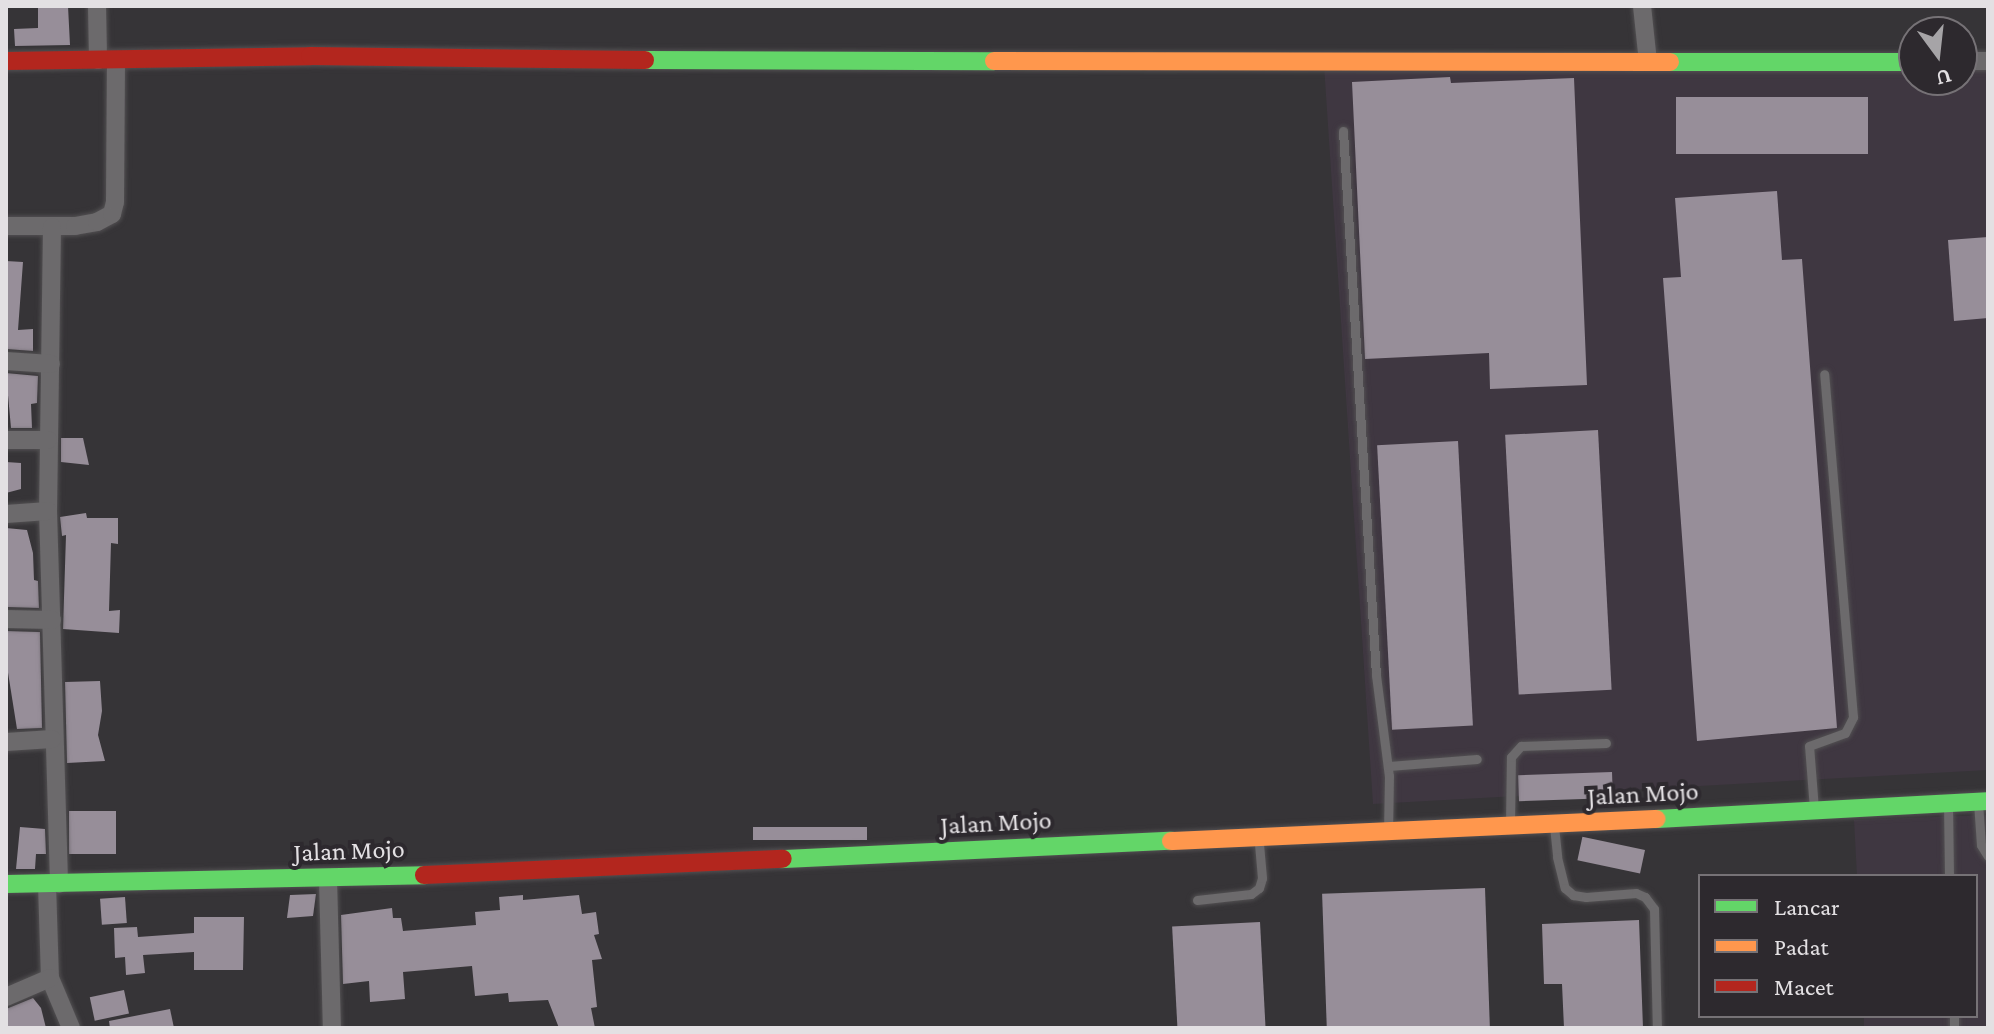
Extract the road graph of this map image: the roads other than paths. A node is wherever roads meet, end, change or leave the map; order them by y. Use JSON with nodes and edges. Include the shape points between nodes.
{"nodes":[{"id":1,"x":97,"y":6,"type":"edge"},
{"id":2,"x":1642,"y":6,"type":"edge"},
{"id":3,"x":107,"y":60,"type":"junction"},
{"id":4,"x":6,"y":61,"type":"edge"},
{"id":5,"x":1648,"y":62,"type":"junction"},
{"id":6,"x":1898,"y":62,"type":"edge"},
{"id":7,"x":1343,"y":131,"type":"dead end"},
{"id":8,"x":6,"y":226,"type":"edge"},
{"id":9,"x":52,"y":227,"type":"junction"},
{"id":10,"x":6,"y":361,"type":"edge"},
{"id":11,"x":51,"y":364,"type":"junction"},
{"id":12,"x":1824,"y":374,"type":"dead end"},
{"id":13,"x":6,"y":440,"type":"edge"},
{"id":14,"x":48,"y":440,"type":"junction"},
{"id":15,"x":48,"y":511,"type":"junction"},
{"id":16,"x":6,"y":514,"type":"edge"},
{"id":17,"x":6,"y":619,"type":"edge"},
{"id":18,"x":52,"y":620,"type":"junction"},
{"id":19,"x":52,"y":739,"type":"junction"},
{"id":20,"x":6,"y":742,"type":"edge"},
{"id":21,"x":1606,"y":743,"type":"dead end"},
{"id":22,"x":1477,"y":759,"type":"dead end"},
{"id":23,"x":1389,"y":766,"type":"junction"},
{"id":24,"x":1983,"y":801,"type":"edge"},
{"id":25,"x":1948,"y":802,"type":"junction"},
{"id":26,"x":1814,"y":811,"type":"junction"},
{"id":27,"x":1554,"y":824,"type":"junction"},
{"id":28,"x":1510,"y":825,"type":"junction"},
{"id":29,"x":1388,"y":831,"type":"junction"},
{"id":30,"x":1259,"y":837,"type":"junction"},
{"id":31,"x":1988,"y":856,"type":"edge"},
{"id":32,"x":1949,"y":874,"type":"edge"},
{"id":33,"x":328,"y":879,"type":"junction"},
{"id":34,"x":6,"y":884,"type":"edge"},
{"id":35,"x":53,"y":884,"type":"junction"},
{"id":36,"x":1197,"y":900,"type":"dead end"},
{"id":37,"x":50,"y":978,"type":"junction"},
{"id":38,"x":6,"y":997,"type":"edge"},
{"id":39,"x":71,"y":1028,"type":"edge"},
{"id":40,"x":332,"y":1028,"type":"edge"},
{"id":41,"x":1657,"y":1028,"type":"edge"}],
"edges":[{"from":1,"to":3,"type":"street"},
{"from":2,"to":5,"type":"street"},
{"from":3,"to":4,"type":"street"},
{"from":3,"to":5,"type":"street","via":[[310,56]]},
{"from":3,"to":9,"type":"street","via":[[115,209],[97,222]]},
{"from":5,"to":6,"type":"street"},
{"from":7,"to":23,"type":"lane","via":[[1376,675]]},
{"from":8,"to":9,"type":"street"},
{"from":9,"to":11,"type":"street"},
{"from":10,"to":11,"type":"street"},
{"from":11,"to":14,"type":"street"},
{"from":12,"to":26,"type":"lane","via":[[1853,717],[1845,733],[1809,746]]},
{"from":13,"to":14,"type":"street"},
{"from":14,"to":15,"type":"street"},
{"from":15,"to":16,"type":"street"},
{"from":15,"to":18,"type":"street"},
{"from":17,"to":18,"type":"street"},
{"from":18,"to":19,"type":"street"},
{"from":19,"to":20,"type":"street"},
{"from":19,"to":35,"type":"street"},
{"from":21,"to":28,"type":"lane","via":[[1521,746],[1511,757]]},
{"from":22,"to":23,"type":"lane"},
{"from":23,"to":29,"type":"lane"},
{"from":24,"to":25,"type":"street","name":"Jalan Mojo"},
{"from":24,"to":31,"type":"lane","via":[[1981,845]]},
{"from":25,"to":26,"type":"street","name":"Jalan Mojo"},
{"from":25,"to":32,"type":"lane"},
{"from":26,"to":27,"type":"street","name":"Jalan Mojo"},
{"from":27,"to":28,"type":"street","name":"Jalan Mojo"},
{"from":27,"to":41,"type":"lane","via":[[1565,888],[1573,895],[1636,893],[1654,909]]},
{"from":28,"to":29,"type":"street","name":"Jalan Mojo"},
{"from":29,"to":30,"type":"street","name":"Jalan Mojo"},
{"from":30,"to":33,"type":"street","name":"Jalan Mojo"},
{"from":30,"to":36,"type":"lane","via":[[1259,888],[1251,894]]},
{"from":33,"to":35,"type":"street","name":"Jalan Mojo"},
{"from":33,"to":40,"type":"street"},
{"from":34,"to":35,"type":"street","name":"Jalan Mojo"},
{"from":35,"to":37,"type":"street"},
{"from":37,"to":38,"type":"street"},
{"from":37,"to":39,"type":"street"}]}
